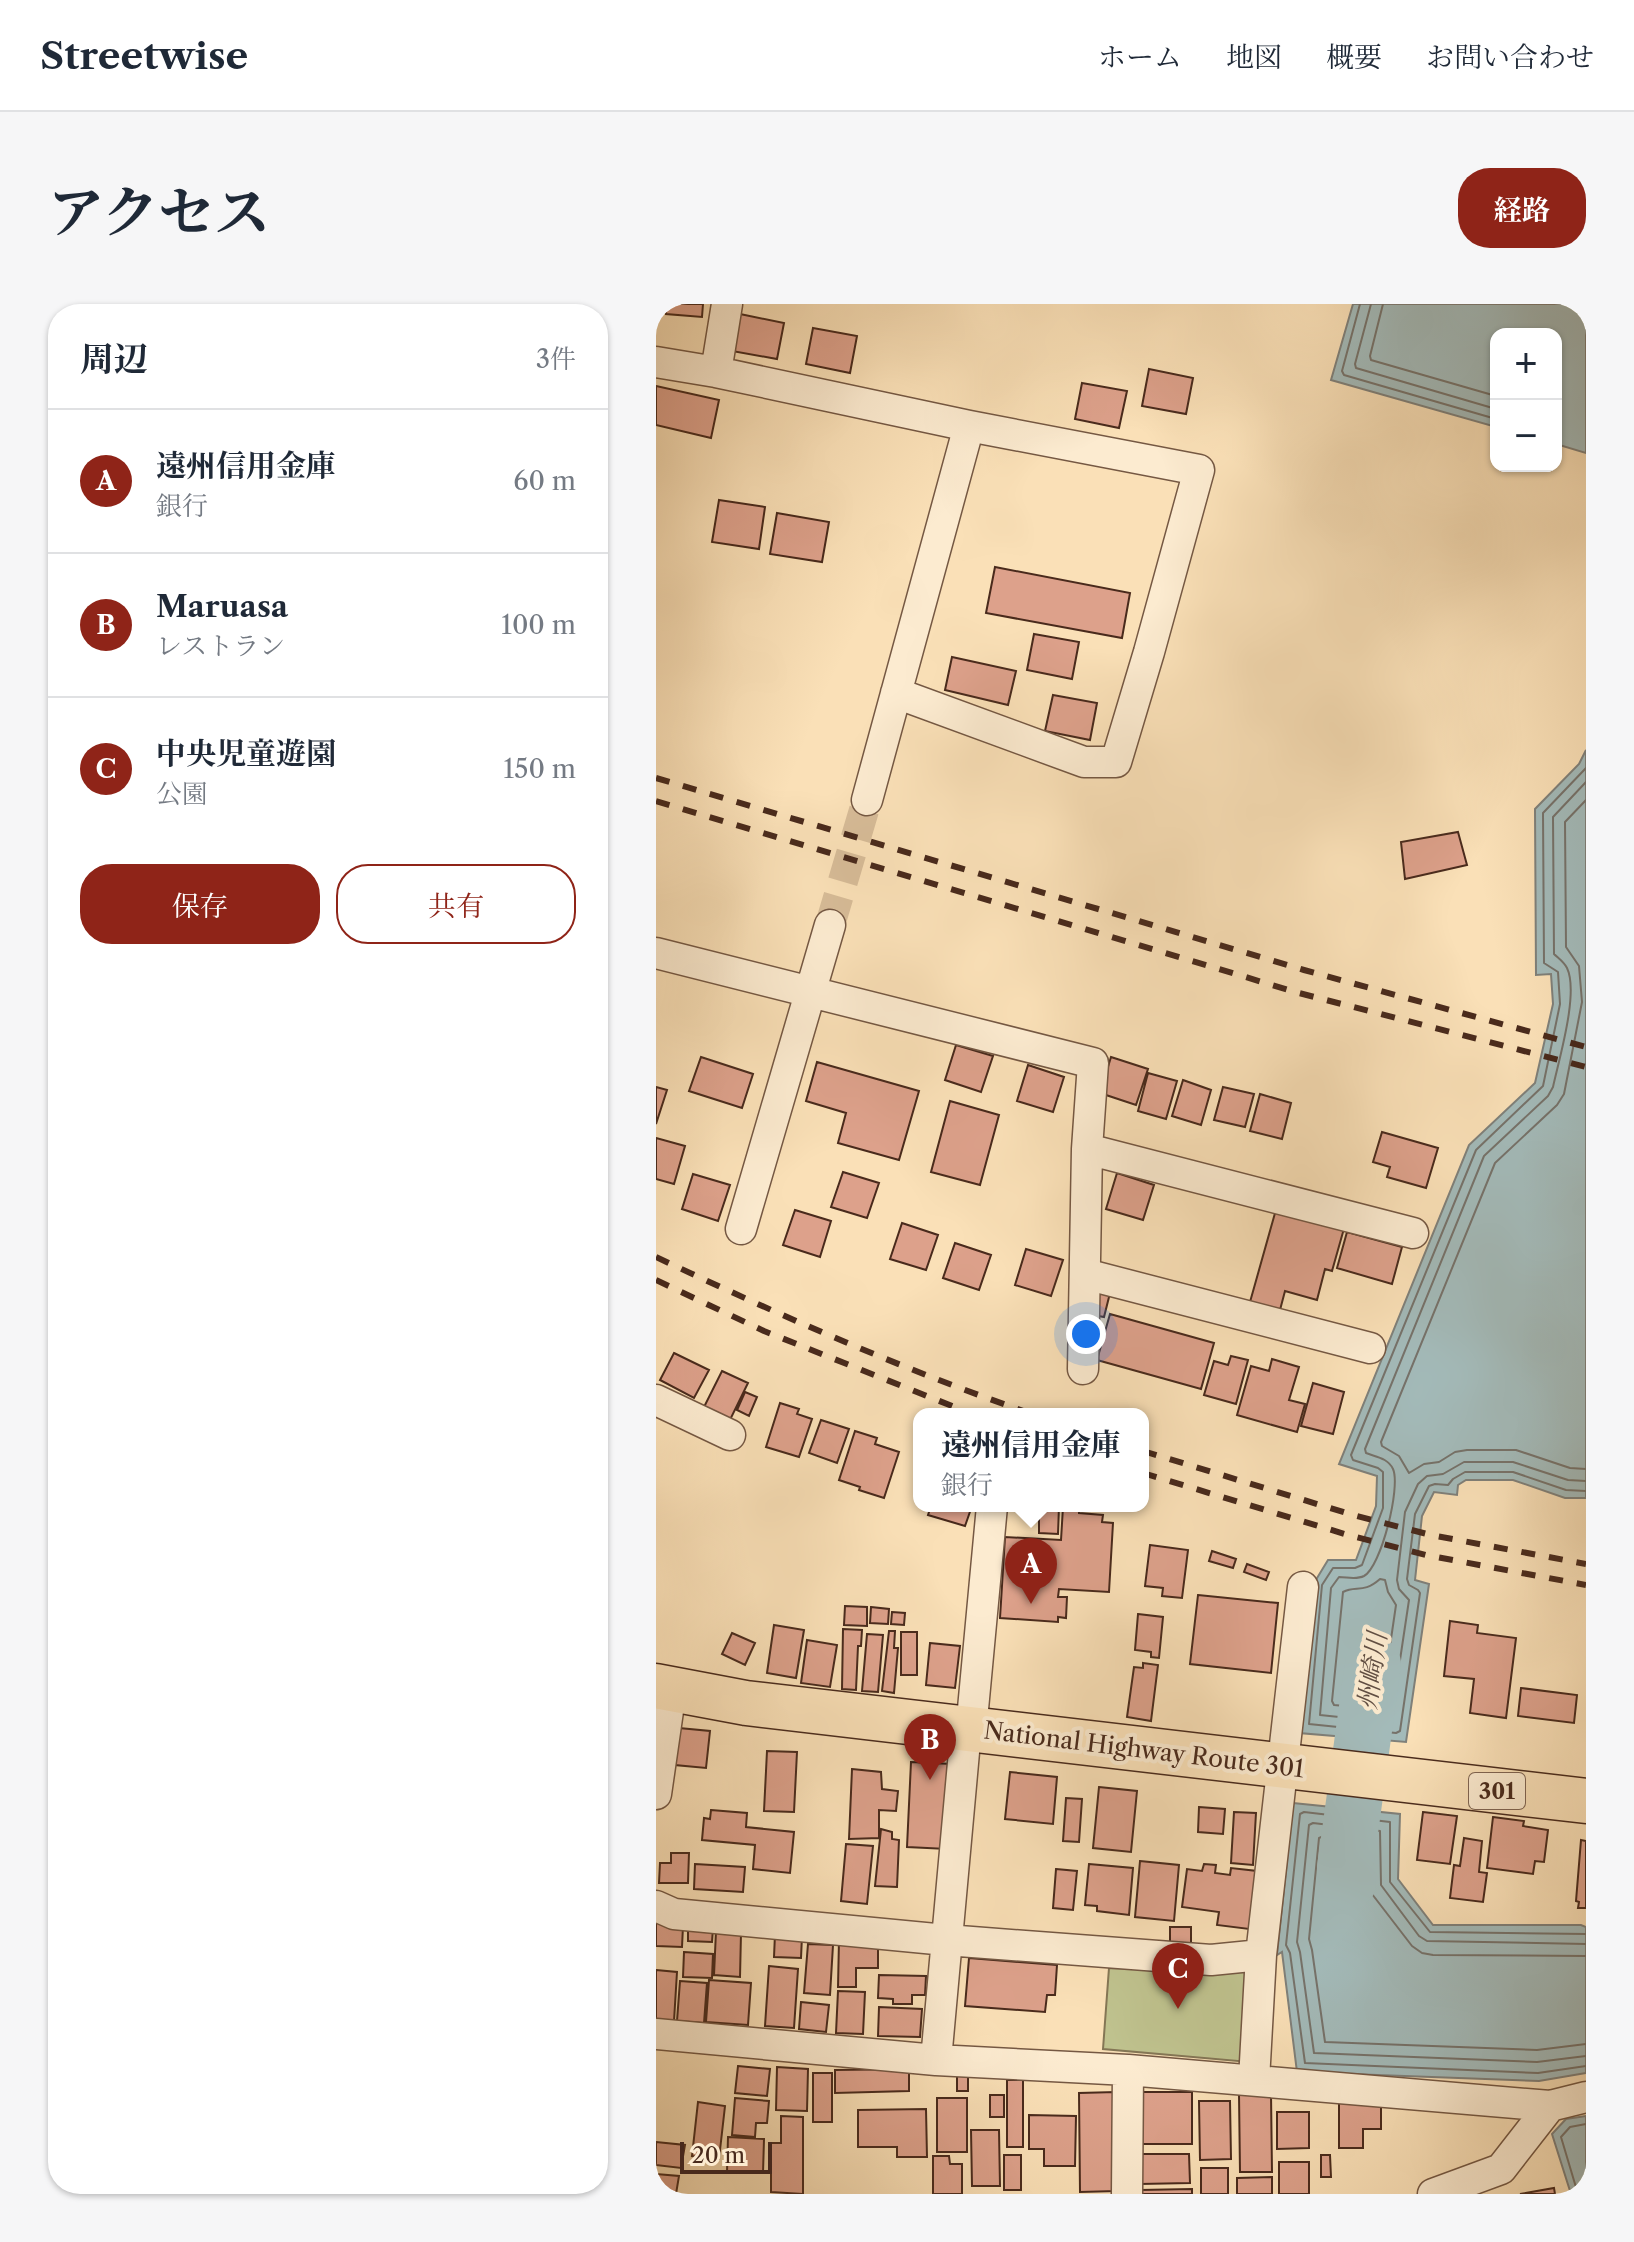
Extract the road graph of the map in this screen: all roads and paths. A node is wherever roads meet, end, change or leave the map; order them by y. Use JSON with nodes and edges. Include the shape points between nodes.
{"nodes":[{"id":1,"x":727,"y":304,"type":"edge"},
{"id":2,"x":656,"y":362,"type":"edge"},
{"id":3,"x":716,"y":372,"type":"junction"},
{"id":4,"x":969,"y":426,"type":"junction"},
{"id":5,"x":896,"y":693,"type":"junction"},
{"id":6,"x":867,"y":800,"type":"tunnel mouth"},
{"id":7,"x":830,"y":925,"type":"tunnel mouth"},
{"id":8,"x":656,"y":953,"type":"edge"},
{"id":9,"x":809,"y":992,"type":"junction"},
{"id":10,"x":1087,"y":1149,"type":"junction"},
{"id":11,"x":741,"y":1229,"type":"dead end"},
{"id":12,"x":1413,"y":1233,"type":"dead end"},
{"id":13,"x":1085,"y":1274,"type":"junction"},
{"id":14,"x":1370,"y":1348,"type":"dead end"},
{"id":15,"x":1083,"y":1369,"type":"dead end"},
{"id":16,"x":656,"y":1400,"type":"edge"},
{"id":17,"x":730,"y":1435,"type":"dead end"},
{"id":18,"x":991,"y":1512,"type":"edge"},
{"id":19,"x":1303,"y":1587,"type":"dead end"},
{"id":20,"x":663,"y":1688,"type":"edge"},
{"id":21,"x":966,"y":1730,"type":"junction"},
{"id":22,"x":1286,"y":1767,"type":"junction"},
{"id":23,"x":656,"y":1794,"type":"edge"},
{"id":24,"x":1586,"y":1801,"type":"edge"},
{"id":25,"x":656,"y":1906,"type":"edge"},
{"id":26,"x":946,"y":1940,"type":"junction"},
{"id":27,"x":1261,"y":1955,"type":"junction"},
{"id":28,"x":658,"y":2043,"type":"edge"},
{"id":29,"x":936,"y":2060,"type":"junction"},
{"id":30,"x":1128,"y":2070,"type":"junction"},
{"id":31,"x":1254,"y":2080,"type":"junction"},
{"id":32,"x":1586,"y":2097,"type":"edge"},
{"id":33,"x":1550,"y":2106,"type":"junction"},
{"id":34,"x":1127,"y":2194,"type":"edge"},
{"id":35,"x":1433,"y":2194,"type":"edge"}],
"edges":[{"from":1,"to":3,"type":"street"},
{"from":2,"to":3,"type":"street"},
{"from":3,"to":4,"type":"street"},
{"from":4,"to":5,"type":"street"},
{"from":4,"to":5,"type":"street","via":[[1199,470],[1116,762],[1084,762]]},
{"from":5,"to":6,"type":"street"},
{"from":7,"to":9,"type":"street"},
{"from":8,"to":9,"type":"street"},
{"from":9,"to":10,"type":"street","via":[[1093,1063]]},
{"from":9,"to":11,"type":"street"},
{"from":10,"to":12,"type":"street"},
{"from":10,"to":13,"type":"street"},
{"from":13,"to":14,"type":"street"},
{"from":13,"to":15,"type":"street"},
{"from":16,"to":17,"type":"street"},
{"from":18,"to":21,"type":"street","via":[[973,1709]]},
{"from":19,"to":22,"type":"street"},
{"from":20,"to":21,"type":"highway","name":"National Highway Route 301","number":"301"},
{"from":20,"to":23,"type":"street"},
{"from":21,"to":22,"type":"highway","name":"National Highway Route 301","number":"301"},
{"from":21,"to":26,"type":"street"},
{"from":22,"to":24,"type":"highway","name":"National Highway Route 301","number":"301"},
{"from":22,"to":27,"type":"street"},
{"from":25,"to":26,"type":"street","via":[[674,1914]]},
{"from":26,"to":27,"type":"street","via":[[1211,1960]]},
{"from":26,"to":29,"type":"street"},
{"from":27,"to":31,"type":"street"},
{"from":28,"to":29,"type":"street"},
{"from":29,"to":30,"type":"street"},
{"from":30,"to":31,"type":"street"},
{"from":30,"to":34,"type":"street"},
{"from":31,"to":33,"type":"street"},
{"from":32,"to":33,"type":"street"},
{"from":33,"to":35,"type":"street","via":[[1501,2169]]}]}
